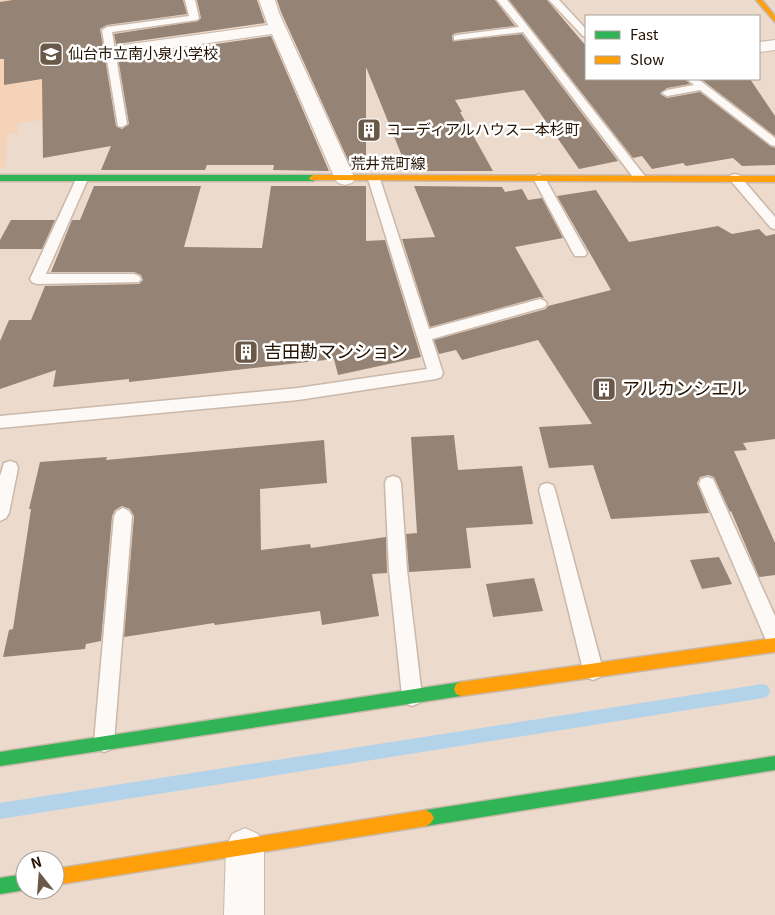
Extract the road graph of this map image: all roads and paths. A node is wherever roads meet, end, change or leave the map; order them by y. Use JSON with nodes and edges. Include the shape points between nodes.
{"nodes":[{"id":1,"x":190,"y":0,"type":"edge"},
{"id":2,"x":267,"y":0,"type":"edge"},
{"id":3,"x":502,"y":0,"type":"edge"},
{"id":4,"x":554,"y":0,"type":"edge"},
{"id":5,"x":759,"y":0,"type":"edge"},
{"id":6,"x":775,"y":20,"type":"edge"},
{"id":7,"x":278,"y":28,"type":"junction"},
{"id":8,"x":525,"y":29,"type":"junction"},
{"id":9,"x":585,"y":33,"type":"edge"},
{"id":10,"x":457,"y":38,"type":"dead end"},
{"id":11,"x":775,"y":45,"type":"edge"},
{"id":12,"x":760,"y":47,"type":"edge"},
{"id":13,"x":109,"y":52,"type":"junction"},
{"id":14,"x":693,"y":80,"type":"edge"},
{"id":15,"x":702,"y":86,"type":"junction"},
{"id":16,"x":667,"y":93,"type":"dead end"},
{"id":17,"x":122,"y":124,"type":"dead end"},
{"id":18,"x":775,"y":143,"type":"edge"},
{"id":19,"x":0,"y":178,"type":"edge"},
{"id":20,"x":82,"y":178,"type":"junction"},
{"id":21,"x":345,"y":178,"type":"junction"},
{"id":22,"x":539,"y":178,"type":"junction"},
{"id":23,"x":640,"y":178,"type":"junction"},
{"id":24,"x":735,"y":178,"type":"junction"},
{"id":25,"x":374,"y":179,"type":"junction"},
{"id":26,"x":775,"y":179,"type":"edge"},
{"id":27,"x":775,"y":225,"type":"edge"},
{"id":28,"x":580,"y":253,"type":"dead end"},
{"id":29,"x":134,"y":280,"type":"dead end"},
{"id":30,"x":540,"y":304,"type":"dead end"},
{"id":31,"x":424,"y":336,"type":"junction"},
{"id":32,"x":0,"y":422,"type":"edge"},
{"id":33,"x":10,"y":468,"type":"dead end"},
{"id":34,"x":393,"y":483,"type":"dead end"},
{"id":35,"x":707,"y":484,"type":"dead end"},
{"id":36,"x":547,"y":490,"type":"dead end"},
{"id":37,"x":0,"y":512,"type":"edge"},
{"id":38,"x":123,"y":516,"type":"dead end"},
{"id":39,"x":775,"y":638,"type":"edge"},
{"id":40,"x":775,"y":645,"type":"edge"},
{"id":41,"x":593,"y":670,"type":"junction"},
{"id":42,"x":412,"y":696,"type":"junction"},
{"id":43,"x":104,"y":742,"type":"junction"},
{"id":44,"x":0,"y":759,"type":"edge"},
{"id":45,"x":775,"y":763,"type":"edge"},
{"id":46,"x":245,"y":847,"type":"junction"},
{"id":47,"x":65,"y":875,"type":"edge"},
{"id":48,"x":15,"y":884,"type":"edge"},
{"id":49,"x":0,"y":886,"type":"edge"},
{"id":50,"x":244,"y":915,"type":"edge"}],
"edges":[{"from":1,"to":13,"type":"lane","via":[[194,18],[107,30]]},
{"from":2,"to":7,"type":"street"},
{"from":3,"to":8,"type":"lane"},
{"from":4,"to":9,"type":"lane"},
{"from":5,"to":6,"type":"street"},
{"from":7,"to":13,"type":"street"},
{"from":7,"to":21,"type":"street"},
{"from":8,"to":10,"type":"lane"},
{"from":8,"to":23,"type":"lane"},
{"from":11,"to":12,"type":"street"},
{"from":13,"to":17,"type":"lane"},
{"from":14,"to":15,"type":"lane"},
{"from":15,"to":16,"type":"lane"},
{"from":15,"to":18,"type":"lane"},
{"from":19,"to":20,"type":"street","name":"荒井荒町線"},
{"from":20,"to":21,"type":"street","name":"荒井荒町線"},
{"from":20,"to":29,"type":"lane","via":[[37,279]]},
{"from":21,"to":25,"type":"street","name":"荒井荒町線"},
{"from":22,"to":23,"type":"street","name":"荒井荒町線"},
{"from":22,"to":25,"type":"street","name":"荒井荒町線"},
{"from":22,"to":28,"type":"lane"},
{"from":23,"to":24,"type":"street","name":"荒井荒町線"},
{"from":24,"to":26,"type":"street","name":"荒井荒町線"},
{"from":24,"to":27,"type":"lane"},
{"from":25,"to":31,"type":"lane"},
{"from":30,"to":31,"type":"lane"},
{"from":31,"to":32,"type":"lane","via":[[436,373],[298,394]]},
{"from":33,"to":37,"type":"lane"},
{"from":34,"to":42,"type":"lane"},
{"from":35,"to":39,"type":"lane"},
{"from":36,"to":41,"type":"lane"},
{"from":38,"to":43,"type":"lane"},
{"from":40,"to":41,"type":"street"},
{"from":41,"to":42,"type":"street"},
{"from":42,"to":43,"type":"street"},
{"from":43,"to":44,"type":"street"},
{"from":45,"to":46,"type":"street"},
{"from":46,"to":47,"type":"street"},
{"from":46,"to":50,"type":"street"},
{"from":48,"to":49,"type":"street"}]}
